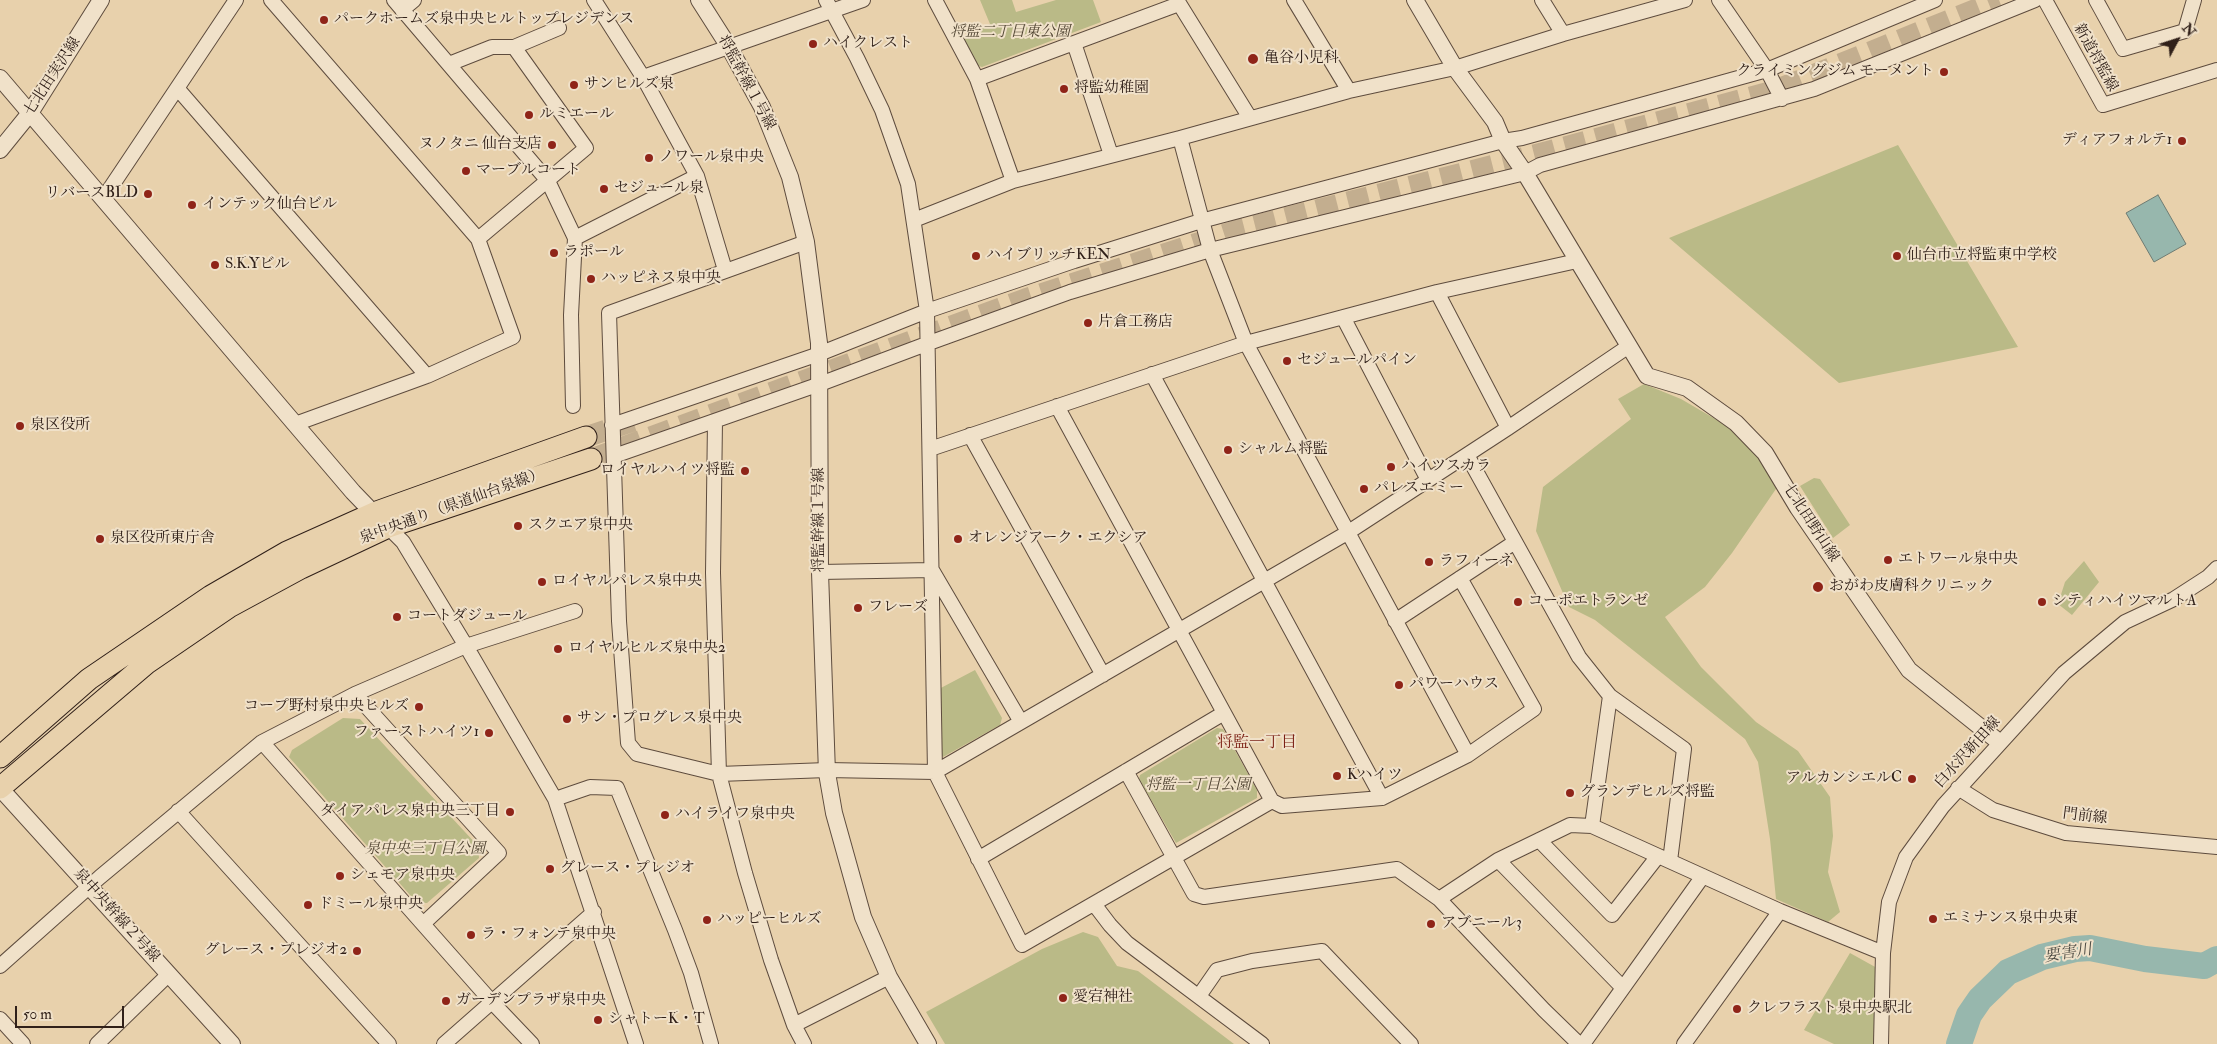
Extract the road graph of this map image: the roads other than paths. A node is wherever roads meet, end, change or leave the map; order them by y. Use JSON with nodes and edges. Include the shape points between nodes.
{"nodes":[{"id":1,"x":101,"y":0,"type":"edge"},
{"id":2,"x":236,"y":0,"type":"edge"},
{"id":3,"x":271,"y":0,"type":"edge"},
{"id":4,"x":414,"y":0,"type":"edge"},
{"id":5,"x":594,"y":0,"type":"edge"},
{"id":6,"x":699,"y":0,"type":"edge"},
{"id":7,"x":863,"y":0,"type":"edge"},
{"id":8,"x":935,"y":0,"type":"edge"},
{"id":9,"x":1294,"y":0,"type":"edge"},
{"id":10,"x":1415,"y":0,"type":"edge"},
{"id":11,"x":1542,"y":0,"type":"edge"},
{"id":12,"x":1685,"y":0,"type":"edge"},
{"id":13,"x":1719,"y":0,"type":"edge"},
{"id":14,"x":1935,"y":0,"type":"edge"},
{"id":15,"x":2035,"y":0,"type":"edge"},
{"id":16,"x":2045,"y":0,"type":"edge"},
{"id":17,"x":2096,"y":0,"type":"edge"},
{"id":18,"x":2194,"y":0,"type":"edge"},
{"id":19,"x":1178,"y":2,"type":"edge"},
{"id":20,"x":1662,"y":3,"type":"edge"},
{"id":21,"x":398,"y":5,"type":"edge"},
{"id":22,"x":829,"y":5,"type":"edge"},
{"id":23,"x":559,"y":28,"type":"dead end"},
{"id":24,"x":1563,"y":34,"type":"junction"},
{"id":25,"x":1074,"y":43,"type":"junction"},
{"id":26,"x":514,"y":47,"type":"junction"},
{"id":27,"x":729,"y":47,"type":"junction"},
{"id":28,"x":449,"y":64,"type":"junction"},
{"id":29,"x":1455,"y":68,"type":"junction"},
{"id":30,"x":1766,"y":70,"type":"junction"},
{"id":31,"x":2217,"y":70,"type":"edge"},
{"id":32,"x":643,"y":77,"type":"junction"},
{"id":33,"x":0,"y":78,"type":"edge"},
{"id":34,"x":977,"y":79,"type":"junction"},
{"id":35,"x":177,"y":88,"type":"junction"},
{"id":36,"x":1349,"y":91,"type":"junction"},
{"id":37,"x":1782,"y":99,"type":"junction"},
{"id":38,"x":30,"y":113,"type":"junction"},
{"id":39,"x":1250,"y":118,"type":"junction"},
{"id":40,"x":1180,"y":138,"type":"junction"},
{"id":41,"x":1502,"y":141,"type":"junction"},
{"id":42,"x":0,"y":150,"type":"edge"},
{"id":43,"x":1111,"y":155,"type":"junction"},
{"id":44,"x":1524,"y":173,"type":"junction"},
{"id":45,"x":697,"y":176,"type":"junction"},
{"id":46,"x":548,"y":181,"type":"junction"},
{"id":47,"x":1013,"y":181,"type":"junction"},
{"id":48,"x":103,"y":198,"type":"junction"},
{"id":49,"x":914,"y":220,"type":"junction"},
{"id":50,"x":1201,"y":221,"type":"junction"},
{"id":51,"x":575,"y":238,"type":"junction"},
{"id":52,"x":478,"y":239,"type":"junction"},
{"id":53,"x":806,"y":242,"type":"junction"},
{"id":54,"x":1210,"y":250,"type":"junction"},
{"id":55,"x":1577,"y":260,"type":"junction"},
{"id":56,"x":725,"y":270,"type":"junction"},
{"id":57,"x":1437,"y":292,"type":"junction"},
{"id":58,"x":927,"y":311,"type":"junction"},
{"id":59,"x":1343,"y":317,"type":"junction"},
{"id":60,"x":928,"y":342,"type":"junction"},
{"id":61,"x":1246,"y":343,"type":"junction"},
{"id":62,"x":1629,"y":346,"type":"junction"},
{"id":63,"x":819,"y":354,"type":"junction"},
{"id":64,"x":1152,"y":374,"type":"junction"},
{"id":65,"x":427,"y":376,"type":"junction"},
{"id":66,"x":820,"y":384,"type":"junction"},
{"id":67,"x":573,"y":406,"type":"dead end"},
{"id":68,"x":1057,"y":406,"type":"junction"},
{"id":69,"x":715,"y":421,"type":"junction"},
{"id":70,"x":295,"y":424,"type":"junction"},
{"id":71,"x":612,"y":425,"type":"junction"},
{"id":72,"x":1508,"y":428,"type":"junction"},
{"id":73,"x":970,"y":435,"type":"junction"},
{"id":74,"x":586,"y":437,"type":"tunnel mouth"},
{"id":75,"x":930,"y":449,"type":"junction"},
{"id":76,"x":1467,"y":455,"type":"junction"},
{"id":77,"x":614,"y":456,"type":"junction"},
{"id":78,"x":590,"y":459,"type":"tunnel mouth"},
{"id":79,"x":1428,"y":480,"type":"junction"},
{"id":80,"x":381,"y":520,"type":"junction"},
{"id":81,"x":1347,"y":533,"type":"junction"},
{"id":82,"x":1515,"y":542,"type":"junction"},
{"id":83,"x":2217,"y":568,"type":"edge"},
{"id":84,"x":932,"y":570,"type":"junction"},
{"id":85,"x":820,"y":572,"type":"junction"},
{"id":86,"x":1460,"y":578,"type":"junction"},
{"id":87,"x":1264,"y":581,"type":"junction"},
{"id":88,"x":575,"y":611,"type":"dead end"},
{"id":89,"x":1395,"y":621,"type":"junction"},
{"id":90,"x":1179,"y":630,"type":"junction"},
{"id":91,"x":466,"y":646,"type":"junction"},
{"id":92,"x":1103,"y":675,"type":"junction"},
{"id":93,"x":355,"y":694,"type":"junction"},
{"id":94,"x":1610,"y":696,"type":"junction"},
{"id":95,"x":1224,"y":713,"type":"junction"},
{"id":96,"x":1021,"y":722,"type":"junction"},
{"id":97,"x":262,"y":742,"type":"junction"},
{"id":98,"x":1999,"y":742,"type":"junction"},
{"id":99,"x":1468,"y":755,"type":"junction"},
{"id":100,"x":0,"y":757,"type":"edge"},
{"id":101,"x":827,"y":770,"type":"junction"},
{"id":102,"x":1126,"y":771,"type":"junction"},
{"id":103,"x":935,"y":772,"type":"junction"},
{"id":104,"x":719,"y":774,"type":"junction"},
{"id":105,"x":0,"y":788,"type":"edge"},
{"id":106,"x":1958,"y":788,"type":"junction"},
{"id":107,"x":1382,"y":798,"type":"junction"},
{"id":108,"x":555,"y":799,"type":"junction"},
{"id":109,"x":1272,"y":801,"type":"junction"},
{"id":110,"x":178,"y":811,"type":"junction"},
{"id":111,"x":1592,"y":826,"type":"junction"},
{"id":112,"x":1539,"y":840,"type":"junction"},
{"id":113,"x":2217,"y":847,"type":"edge"},
{"id":114,"x":1173,"y":858,"type":"junction"},
{"id":115,"x":1664,"y":858,"type":"junction"},
{"id":116,"x":978,"y":859,"type":"junction"},
{"id":117,"x":1498,"y":860,"type":"junction"},
{"id":118,"x":1704,"y":876,"type":"junction"},
{"id":119,"x":89,"y":887,"type":"junction"},
{"id":120,"x":1439,"y":899,"type":"junction"},
{"id":121,"x":1094,"y":904,"type":"junction"},
{"id":122,"x":1780,"y":911,"type":"junction"},
{"id":123,"x":594,"y":912,"type":"junction"},
{"id":124,"x":423,"y":924,"type":"junction"},
{"id":125,"x":1883,"y":953,"type":"junction"},
{"id":126,"x":0,"y":966,"type":"edge"},
{"id":127,"x":168,"y":975,"type":"junction"},
{"id":128,"x":889,"y":977,"type":"junction"},
{"id":129,"x":1622,"y":987,"type":"junction"},
{"id":130,"x":1199,"y":996,"type":"junction"},
{"id":131,"x":491,"y":1001,"type":"junction"},
{"id":132,"x":0,"y":1019,"type":"edge"},
{"id":133,"x":794,"y":1024,"type":"junction"},
{"id":134,"x":22,"y":1044,"type":"edge"},
{"id":135,"x":97,"y":1044,"type":"edge"},
{"id":136,"x":232,"y":1044,"type":"edge"},
{"id":137,"x":389,"y":1044,"type":"edge"},
{"id":138,"x":444,"y":1044,"type":"edge"},
{"id":139,"x":532,"y":1044,"type":"edge"},
{"id":140,"x":636,"y":1044,"type":"edge"},
{"id":141,"x":711,"y":1044,"type":"edge"},
{"id":142,"x":804,"y":1044,"type":"edge"},
{"id":143,"x":928,"y":1044,"type":"edge"},
{"id":144,"x":1262,"y":1044,"type":"edge"},
{"id":145,"x":1410,"y":1044,"type":"edge"},
{"id":146,"x":1579,"y":1044,"type":"edge"},
{"id":147,"x":1583,"y":1044,"type":"edge"},
{"id":148,"x":1684,"y":1044,"type":"edge"},
{"id":149,"x":1881,"y":1044,"type":"edge"}],
"edges":[{"from":1,"to":38,"type":"street","name":"七北田実沢線"},
{"from":2,"to":35,"type":"street"},
{"from":3,"to":52,"type":"street"},
{"from":4,"to":21,"type":"street"},
{"from":5,"to":32,"type":"street"},
{"from":6,"to":27,"type":"street","name":"将監幹線１号線"},
{"from":7,"to":22,"type":"street"},
{"from":8,"to":34,"type":"street"},
{"from":9,"to":36,"type":"street"},
{"from":10,"to":29,"type":"street","name":"七北田野山線"},
{"from":11,"to":24,"type":"street"},
{"from":12,"to":20,"type":"street"},
{"from":13,"to":30,"type":"street"},
{"from":14,"to":30,"type":"street"},
{"from":15,"to":37,"type":"street","via":[[1876,66]]},
{"from":16,"to":31,"type":"street","name":"新道将監線","via":[[2103,105]]},
{"from":17,"to":18,"type":"street","via":[[2123,50],[2185,31]]},
{"from":19,"to":25,"type":"street"},
{"from":19,"to":39,"type":"street"},
{"from":20,"to":24,"type":"street"},
{"from":21,"to":28,"type":"street"},
{"from":22,"to":27,"type":"street"},
{"from":22,"to":49,"type":"street","via":[[882,110],[908,184]]},
{"from":23,"to":26,"type":"street"},
{"from":24,"to":29,"type":"street"},
{"from":25,"to":34,"type":"street"},
{"from":25,"to":43,"type":"street"},
{"from":26,"to":28,"type":"street","via":[[492,48]]},
{"from":26,"to":46,"type":"street","via":[[586,148]]},
{"from":27,"to":32,"type":"street"},
{"from":27,"to":53,"type":"street","name":"将監幹線１号線","via":[[762,107],[790,177]]},
{"from":28,"to":46,"type":"street"},
{"from":29,"to":36,"type":"street"},
{"from":29,"to":41,"type":"street","name":"七北田野山線","via":[[1495,122]]},
{"from":30,"to":37,"type":"street"},
{"from":30,"to":41,"type":"street"},
{"from":32,"to":45,"type":"street"},
{"from":33,"to":38,"type":"street"},
{"from":34,"to":47,"type":"street"},
{"from":35,"to":48,"type":"street"},
{"from":35,"to":65,"type":"street"},
{"from":36,"to":39,"type":"street"},
{"from":37,"to":44,"type":"street","via":[[1540,165]]},
{"from":38,"to":42,"type":"street","name":"七北田実沢線"},
{"from":38,"to":48,"type":"street"},
{"from":39,"to":40,"type":"street"},
{"from":40,"to":43,"type":"street"},
{"from":40,"to":50,"type":"street"},
{"from":41,"to":44,"type":"street","name":"七北田野山線"},
{"from":41,"to":50,"type":"street"},
{"from":43,"to":47,"type":"street"},
{"from":44,"to":54,"type":"street"},
{"from":44,"to":55,"type":"street","name":"七北田野山線"},
{"from":45,"to":51,"type":"street"},
{"from":45,"to":56,"type":"street"},
{"from":46,"to":51,"type":"street"},
{"from":46,"to":52,"type":"street"},
{"from":47,"to":49,"type":"street"},
{"from":48,"to":70,"type":"street"},
{"from":49,"to":58,"type":"street"},
{"from":50,"to":54,"type":"street"},
{"from":50,"to":58,"type":"street"},
{"from":51,"to":67,"type":"street","via":[[571,315]]},
{"from":52,"to":65,"type":"street","via":[[512,337]]},
{"from":53,"to":56,"type":"street"},
{"from":53,"to":63,"type":"street","name":"将監幹線１号線"},
{"from":54,"to":60,"type":"street","via":[[1070,292]]},
{"from":54,"to":61,"type":"street"},
{"from":55,"to":57,"type":"street"},
{"from":55,"to":62,"type":"street","name":"七北田野山線"},
{"from":56,"to":71,"type":"street","via":[[609,313]]},
{"from":57,"to":59,"type":"street"},
{"from":57,"to":72,"type":"street"},
{"from":58,"to":60,"type":"street"},
{"from":58,"to":63,"type":"street"},
{"from":59,"to":61,"type":"street"},
{"from":59,"to":79,"type":"street"},
{"from":60,"to":66,"type":"street"},
{"from":60,"to":75,"type":"street"},
{"from":61,"to":64,"type":"street"},
{"from":61,"to":81,"type":"street"},
{"from":62,"to":72,"type":"street"},
{"from":62,"to":98,"type":"street","name":"七北田野山線","via":[[1646,376],[1687,388],[1736,423],[1765,453],[1798,508],[1909,670]]},
{"from":63,"to":66,"type":"street","name":"将監幹線１号線"},
{"from":63,"to":71,"type":"street"},
{"from":64,"to":68,"type":"street"},
{"from":64,"to":87,"type":"street"},
{"from":65,"to":70,"type":"street"},
{"from":66,"to":69,"type":"street"},
{"from":66,"to":85,"type":"street","name":"将監幹線１号線"},
{"from":68,"to":73,"type":"street"},
{"from":68,"to":90,"type":"street"},
{"from":69,"to":77,"type":"street"},
{"from":69,"to":104,"type":"street","via":[[713,573]]},
{"from":70,"to":80,"type":"street"},
{"from":71,"to":77,"type":"street"},
{"from":72,"to":76,"type":"street"},
{"from":73,"to":75,"type":"street"},
{"from":73,"to":92,"type":"street"},
{"from":74,"to":80,"type":"main road","name":"泉中央通り（県道仙台泉線）"},
{"from":75,"to":84,"type":"street"},
{"from":76,"to":79,"type":"street"},
{"from":76,"to":82,"type":"street"},
{"from":77,"to":104,"type":"street","via":[[618,621],[628,743],[637,754]]},
{"from":78,"to":80,"type":"main road","name":"泉中央通り（県道仙台泉線）"},
{"from":79,"to":81,"type":"street"},
{"from":80,"to":91,"type":"street","via":[[402,542]]},
{"from":80,"to":100,"type":"main road","name":"泉中央通り（県道仙台泉線）","via":[[287,552],[211,596],[89,679]]},
{"from":80,"to":105,"type":"main road","name":"泉中央通り（県道仙台泉線）","via":[[221,613],[147,663]]},
{"from":81,"to":87,"type":"street"},
{"from":81,"to":89,"type":"street"},
{"from":82,"to":86,"type":"street"},
{"from":82,"to":94,"type":"street","via":[[1579,657]]},
{"from":83,"to":98,"type":"street","name":"白水沢新田線","via":[[2174,599],[2126,622],[2064,673]]},
{"from":84,"to":85,"type":"street"},
{"from":84,"to":96,"type":"street"},
{"from":84,"to":103,"type":"street"},
{"from":85,"to":101,"type":"street","name":"将監幹線１号線"},
{"from":86,"to":89,"type":"street"},
{"from":86,"to":99,"type":"street","via":[[1534,709]]},
{"from":87,"to":90,"type":"street"},
{"from":87,"to":107,"type":"street"},
{"from":88,"to":91,"type":"street"},
{"from":89,"to":99,"type":"street"},
{"from":90,"to":92,"type":"street"},
{"from":90,"to":95,"type":"street"},
{"from":91,"to":93,"type":"street"},
{"from":91,"to":108,"type":"street"},
{"from":92,"to":96,"type":"street"},
{"from":93,"to":97,"type":"street"},
{"from":93,"to":124,"type":"street","via":[[499,853]]},
{"from":94,"to":111,"type":"street"},
{"from":94,"to":115,"type":"street","via":[[1684,749]]},
{"from":95,"to":102,"type":"street"},
{"from":95,"to":109,"type":"street"},
{"from":96,"to":103,"type":"street"},
{"from":97,"to":110,"type":"street"},
{"from":97,"to":124,"type":"street"},
{"from":98,"to":106,"type":"street","name":"白水沢新田線"},
{"from":99,"to":107,"type":"street"},
{"from":101,"to":103,"type":"street"},
{"from":101,"to":104,"type":"street"},
{"from":101,"to":128,"type":"street","name":"将監幹線１号線","via":[[834,813],[863,918]]},
{"from":102,"to":114,"type":"street"},
{"from":102,"to":116,"type":"street"},
{"from":103,"to":116,"type":"street"},
{"from":104,"to":133,"type":"street","via":[[744,873]]},
{"from":105,"to":119,"type":"street","name":"泉中央幹線２号線"},
{"from":106,"to":113,"type":"street","name":"門前線","via":[[1993,810],[2066,833]]},
{"from":106,"to":125,"type":"street","name":"白水沢新田線","via":[[1906,857],[1889,902]]},
{"from":107,"to":109,"type":"street","via":[[1282,806]]},
{"from":108,"to":123,"type":"street"},
{"from":108,"to":141,"type":"street","via":[[590,787],[617,788],[691,973]]},
{"from":109,"to":114,"type":"street"},
{"from":110,"to":119,"type":"street"},
{"from":110,"to":137,"type":"street"},
{"from":111,"to":112,"type":"street","via":[[1570,825]]},
{"from":111,"to":115,"type":"street"},
{"from":112,"to":115,"type":"street","via":[[1612,915]]},
{"from":112,"to":117,"type":"street"},
{"from":114,"to":120,"type":"street","via":[[1194,894],[1204,898],[1397,869]]},
{"from":114,"to":121,"type":"street"},
{"from":115,"to":118,"type":"street"},
{"from":116,"to":121,"type":"street","via":[[1022,946]]},
{"from":117,"to":120,"type":"street"},
{"from":117,"to":129,"type":"street"},
{"from":118,"to":122,"type":"street"},
{"from":118,"to":129,"type":"street"},
{"from":119,"to":126,"type":"street"},
{"from":119,"to":127,"type":"street","name":"泉中央幹線２号線"},
{"from":120,"to":146,"type":"street"},
{"from":121,"to":130,"type":"street","via":[[1127,942]]},
{"from":122,"to":125,"type":"street"},
{"from":122,"to":148,"type":"street"},
{"from":123,"to":131,"type":"street"},
{"from":123,"to":140,"type":"street"},
{"from":124,"to":131,"type":"street"},
{"from":125,"to":149,"type":"street","name":"白水沢新田線"},
{"from":127,"to":135,"type":"street"},
{"from":127,"to":136,"type":"street","name":"泉中央幹線２号線"},
{"from":128,"to":133,"type":"street"},
{"from":128,"to":143,"type":"street","name":"将監幹線１号線"},
{"from":129,"to":147,"type":"street"},
{"from":130,"to":144,"type":"street"},
{"from":130,"to":145,"type":"street","via":[[1217,970],[1252,961],[1322,951]]},
{"from":131,"to":138,"type":"street"},
{"from":131,"to":139,"type":"street"},
{"from":132,"to":134,"type":"street"},
{"from":133,"to":142,"type":"street"}]}
